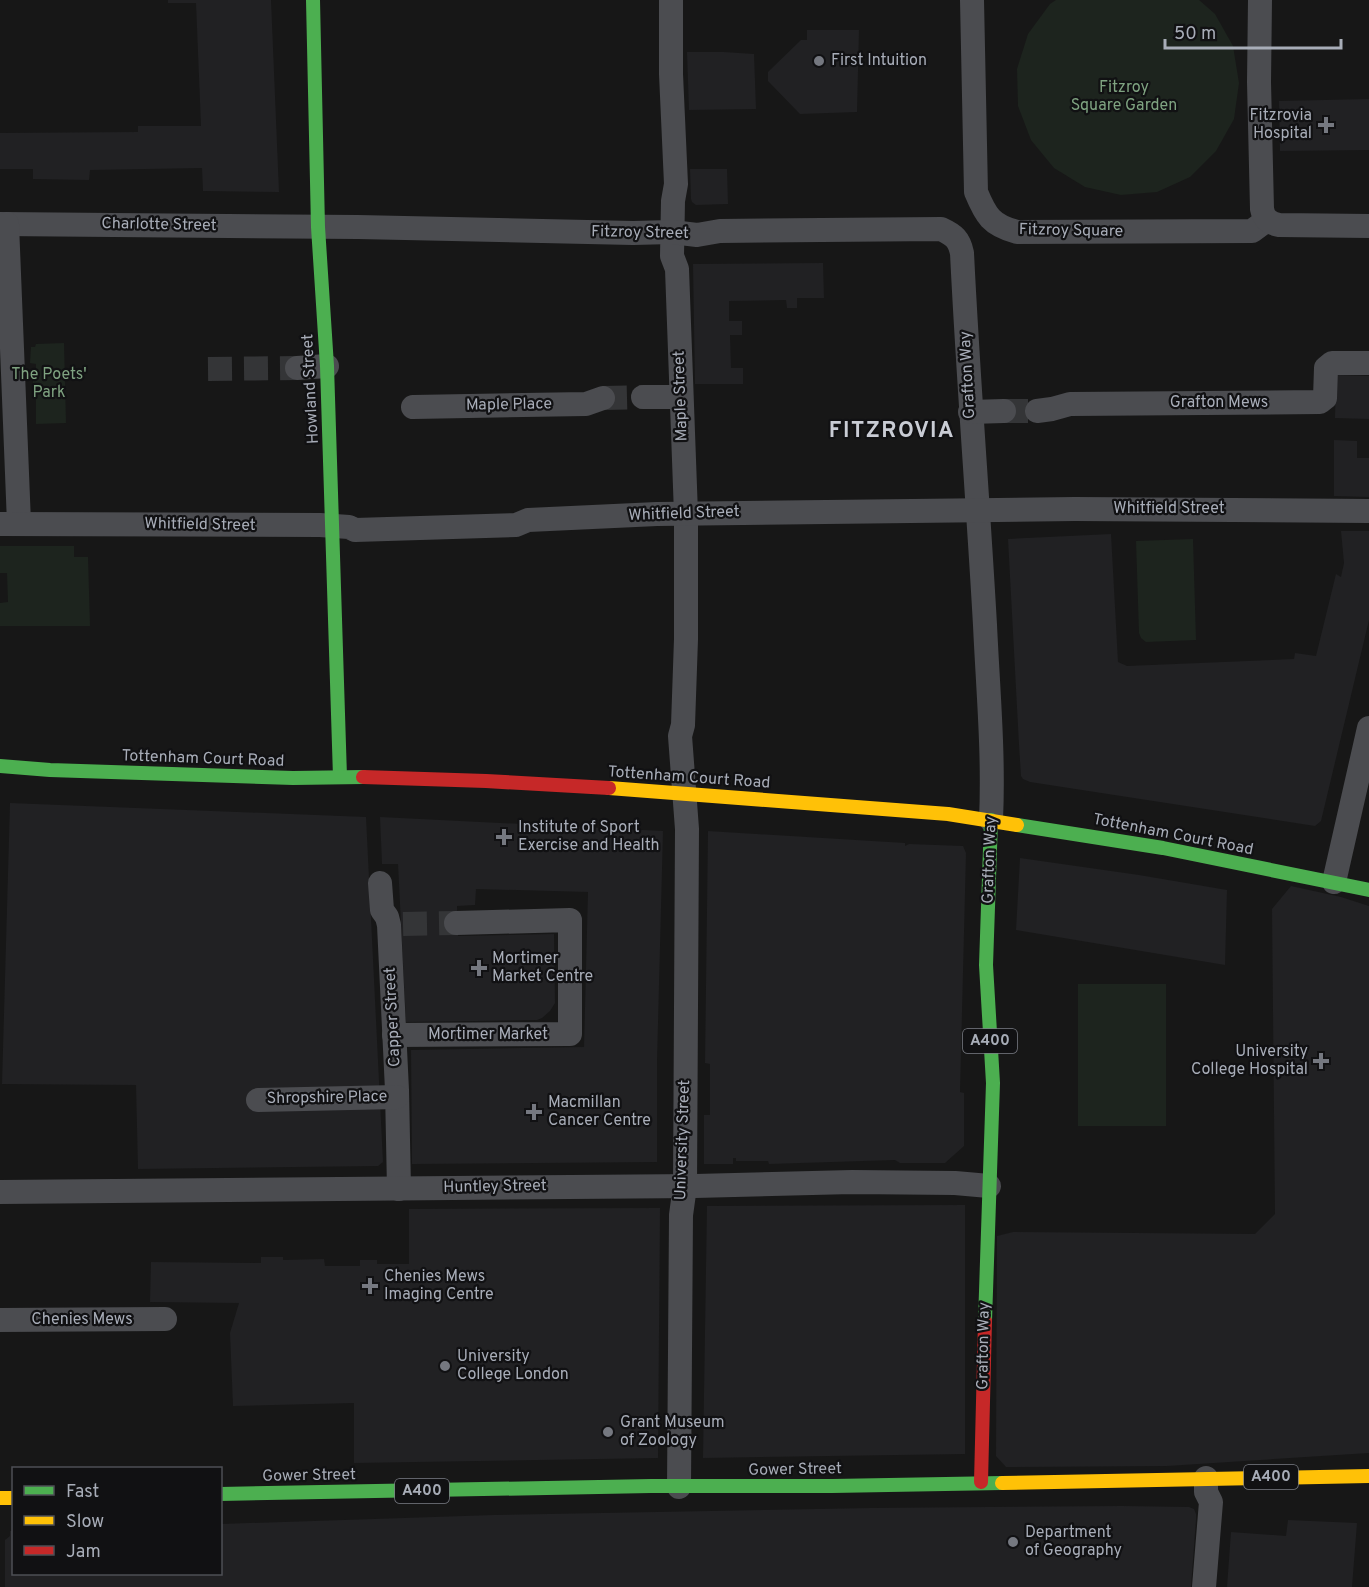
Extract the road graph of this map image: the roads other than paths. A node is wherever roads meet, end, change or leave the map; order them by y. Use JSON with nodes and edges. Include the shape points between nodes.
{"nodes":[{"id":1,"x":313,"y":0,"type":"edge"},
{"id":2,"x":671,"y":0,"type":"edge"},
{"id":3,"x":972,"y":0,"type":"edge"},
{"id":4,"x":1260,"y":0,"type":"edge"},
{"id":5,"x":1267,"y":220,"type":"junction"},
{"id":6,"x":4,"y":224,"type":"edge"},
{"id":7,"x":1358,"y":226,"type":"edge"},
{"id":8,"x":318,"y":227,"type":"junction"},
{"id":9,"x":672,"y":232,"type":"junction"},
{"id":10,"x":958,"y":240,"type":"joint"},
{"id":11,"x":1369,"y":363,"type":"edge"},
{"id":12,"x":327,"y":366,"type":"junction"},
{"id":13,"x":297,"y":368,"type":"tunnel mouth"},
{"id":14,"x":6,"y":382,"type":"edge"},
{"id":15,"x":643,"y":397,"type":"tunnel mouth"},
{"id":16,"x":681,"y":397,"type":"junction"},
{"id":17,"x":603,"y":398,"type":"tunnel mouth"},
{"id":18,"x":413,"y":407,"type":"dead end"},
{"id":19,"x":1004,"y":411,"type":"tunnel mouth"},
{"id":20,"x":1037,"y":411,"type":"tunnel mouth"},
{"id":21,"x":970,"y":412,"type":"junction"},
{"id":22,"x":978,"y":511,"type":"junction"},
{"id":23,"x":1369,"y":511,"type":"edge"},
{"id":24,"x":686,"y":514,"type":"junction"},
{"id":25,"x":9,"y":524,"type":"edge"},
{"id":26,"x":333,"y":526,"type":"junction"},
{"id":27,"x":1369,"y":728,"type":"edge"},
{"id":28,"x":0,"y":766,"type":"edge"},
{"id":29,"x":340,"y":777,"type":"junction"},
{"id":30,"x":685,"y":794,"type":"junction"},
{"id":31,"x":991,"y":820,"type":"junction"},
{"id":32,"x":1334,"y":882,"type":"junction"},
{"id":33,"x":380,"y":883,"type":"dead end"},
{"id":34,"x":1369,"y":890,"type":"edge"},
{"id":35,"x":456,"y":923,"type":"tunnel mouth"},
{"id":36,"x":394,"y":1035,"type":"junction"},
{"id":37,"x":397,"y":1097,"type":"junction"},
{"id":38,"x":258,"y":1100,"type":"dead end"},
{"id":39,"x":685,"y":1186,"type":"junction"},
{"id":40,"x":989,"y":1186,"type":"junction"},
{"id":41,"x":399,"y":1189,"type":"junction"},
{"id":42,"x":0,"y":1192,"type":"edge"},
{"id":43,"x":165,"y":1319,"type":"dead end"},
{"id":44,"x":0,"y":1320,"type":"edge"},
{"id":45,"x":1369,"y":1476,"type":"edge"},
{"id":46,"x":1206,"y":1478,"type":"junction"},
{"id":47,"x":981,"y":1482,"type":"junction"},
{"id":48,"x":680,"y":1487,"type":"junction"},
{"id":49,"x":222,"y":1494,"type":"edge"},
{"id":50,"x":1204,"y":1587,"type":"edge"}],
"edges":[{"from":1,"to":8,"type":"main road","name":"Howland Street"},
{"from":2,"to":9,"type":"street","name":"Maple Street","via":[[676,184]]},
{"from":3,"to":5,"type":"street","name":"Fitzroy Square","via":[[976,192],[981,206],[1000,228],[1017,232],[1252,231]]},
{"from":4,"to":5,"type":"street","via":[[1262,209]]},
{"from":5,"to":7,"type":"street","via":[[1279,225]]},
{"from":6,"to":8,"type":"street","name":"Charlotte Street"},
{"from":6,"to":14,"type":"street"},
{"from":8,"to":9,"type":"street","name":"Fitzroy Street"},
{"from":8,"to":12,"type":"main road","name":"Howland Street"},
{"from":9,"to":10,"type":"street","name":"Fitzroy Street","via":[[697,235],[720,231],[941,229]]},
{"from":9,"to":16,"type":"street","name":"Maple Street"},
{"from":10,"to":21,"type":"street","name":"Grafton Way","via":[[962,253]]},
{"from":11,"to":20,"type":"street","name":"Grafton Mews","via":[[1332,363],[1326,368],[1325,398],[1320,402],[1070,404]]},
{"from":12,"to":13,"type":"street"},
{"from":12,"to":26,"type":"main road","name":"Howland Street"},
{"from":14,"to":25,"type":"street"},
{"from":15,"to":16,"type":"street"},
{"from":16,"to":24,"type":"street","name":"Maple Street"},
{"from":17,"to":18,"type":"street","name":"Maple Place","via":[[586,404]]},
{"from":19,"to":21,"type":"street"},
{"from":21,"to":22,"type":"street","name":"Grafton Way"},
{"from":22,"to":23,"type":"street","name":"Whitfield Street"},
{"from":22,"to":24,"type":"street","name":"Whitfield Street"},
{"from":22,"to":31,"type":"street","name":"Grafton Way","via":[[993,779]]},
{"from":24,"to":26,"type":"street","name":"Whitfield Street","via":[[528,520],[516,525],[354,530]]},
{"from":24,"to":30,"type":"street","name":"Maple Street","via":[[686,639],[680,736]]},
{"from":25,"to":26,"type":"street","name":"Whitfield Street"},
{"from":26,"to":29,"type":"main road","name":"Howland Street"},
{"from":27,"to":32,"type":"street"},
{"from":28,"to":29,"type":"main road","name":"Tottenham Court Road"},
{"from":29,"to":30,"type":"main road","name":"Tottenham Court Road","via":[[486,781]]},
{"from":30,"to":31,"type":"main road","name":"Tottenham Court Road"},
{"from":30,"to":39,"type":"street","name":"University Street"},
{"from":31,"to":32,"type":"main road","name":"Tottenham Court Road","via":[[1163,848]]},
{"from":31,"to":40,"type":"main road","name":"Grafton Way","number":"A400","via":[[986,964],[993,1083]]},
{"from":32,"to":34,"type":"main road","name":"Tottenham Court Road"},
{"from":33,"to":36,"type":"street","name":"Capper Street","via":[[382,910],[396,924]]},
{"from":35,"to":36,"type":"street","name":"Mortimer Market","via":[[570,920],[570,1034]]},
{"from":36,"to":37,"type":"street","name":"Capper Street"},
{"from":37,"to":38,"type":"street","name":"Shropshire Place"},
{"from":37,"to":41,"type":"street","name":"Capper Street"},
{"from":39,"to":40,"type":"street","name":"Huntley Street","via":[[852,1182]]},
{"from":39,"to":41,"type":"street","name":"Huntley Street"},
{"from":39,"to":48,"type":"street","name":"University Street","via":[[681,1215]]},
{"from":40,"to":47,"type":"main road","name":"Grafton Way","number":"A400"},
{"from":41,"to":42,"type":"street","name":"Huntley Street"},
{"from":43,"to":44,"type":"street","name":"Chenies Mews"},
{"from":45,"to":46,"type":"main road","name":"Gower Street","number":"A400"},
{"from":46,"to":47,"type":"main road","name":"Gower Street","number":"A400"},
{"from":46,"to":50,"type":"street","via":[[1211,1502]]},
{"from":47,"to":48,"type":"main road","name":"Gower Street","number":"A400"},
{"from":48,"to":49,"type":"main road","name":"Gower Street","number":"A400"}]}
